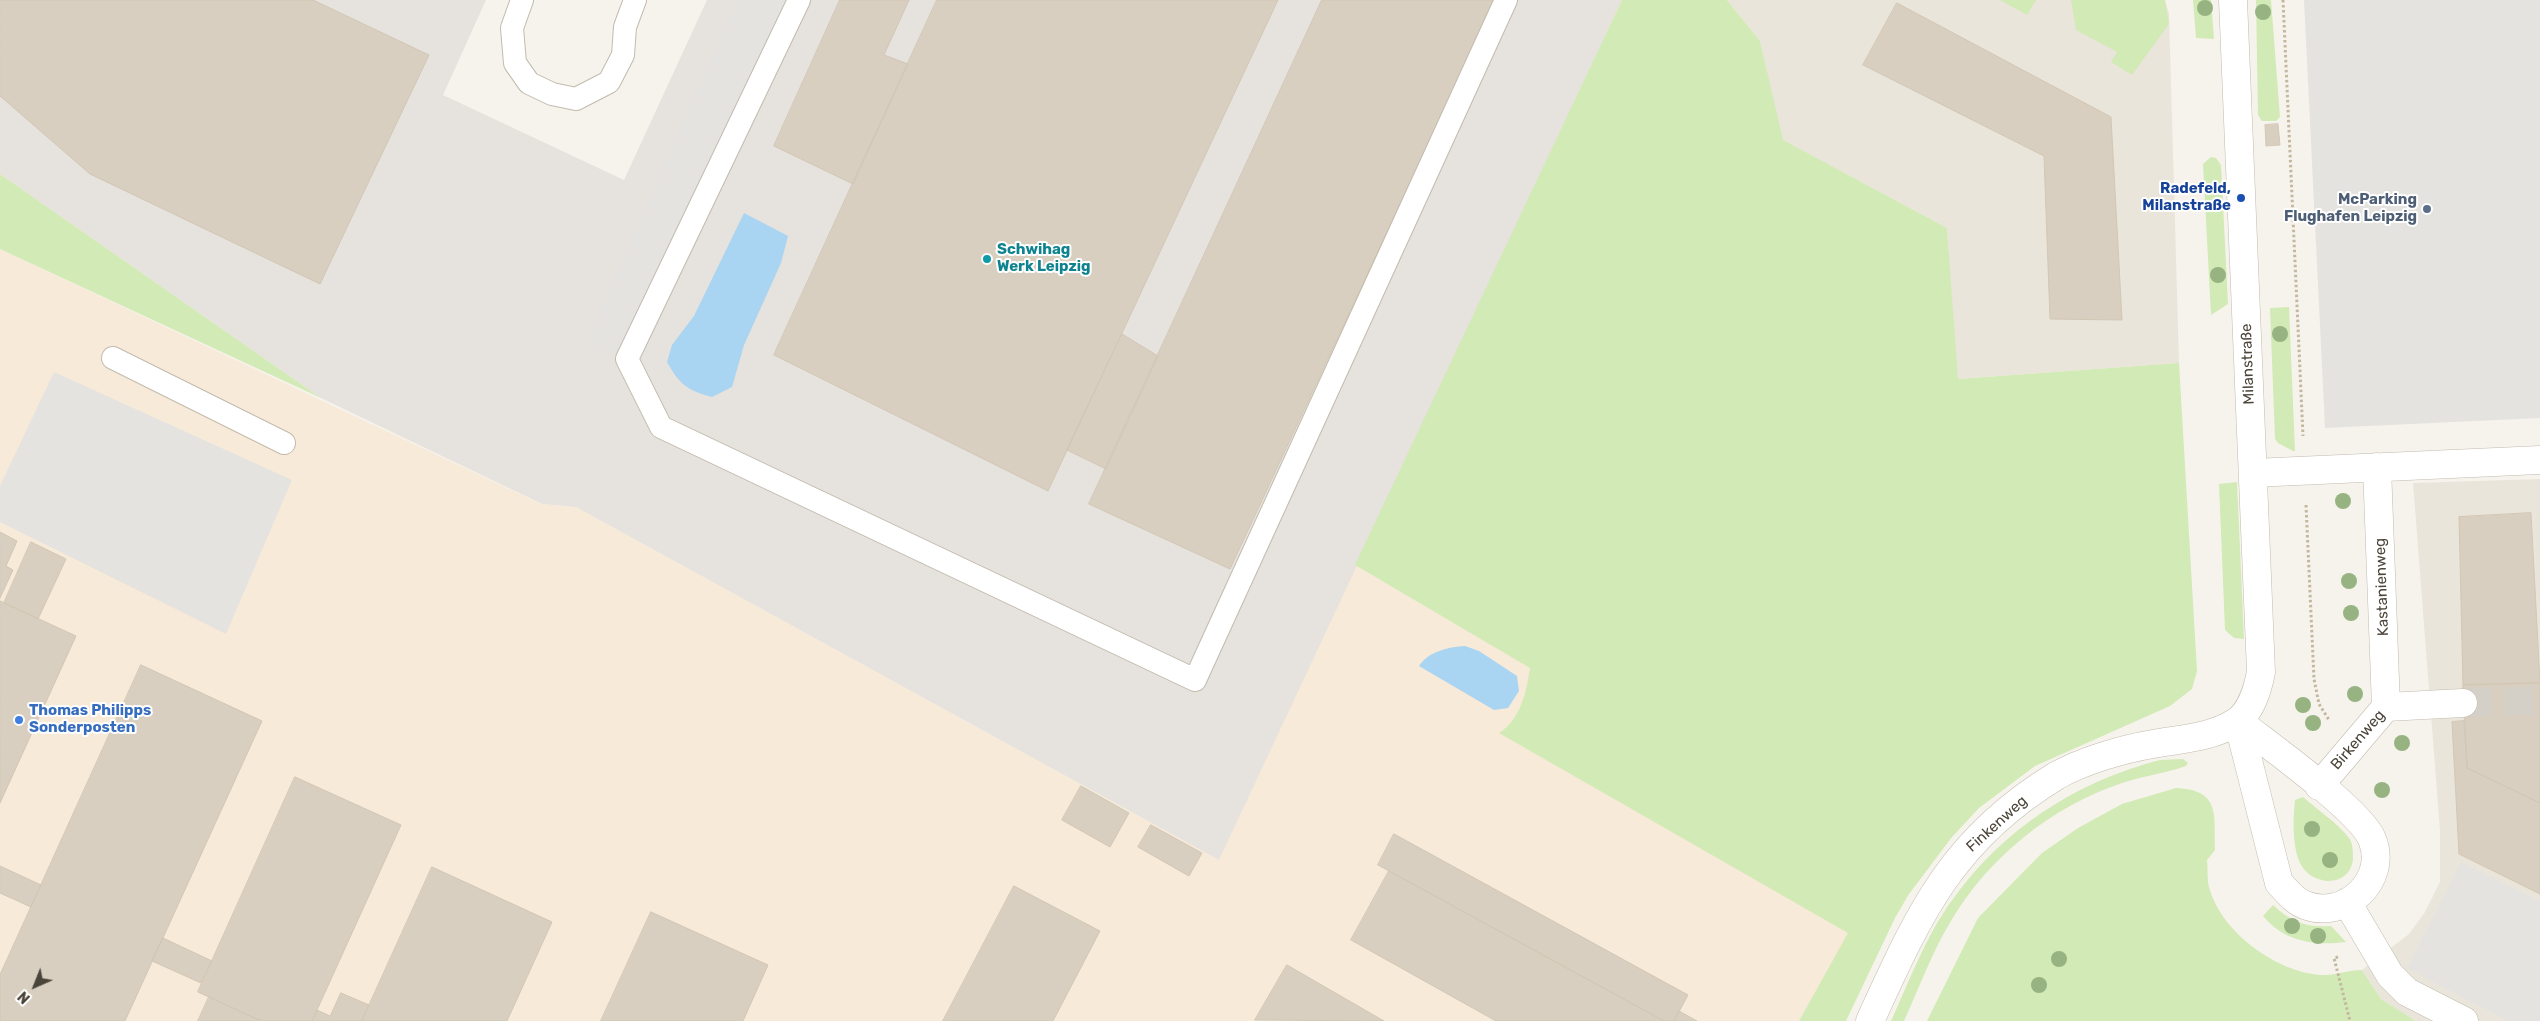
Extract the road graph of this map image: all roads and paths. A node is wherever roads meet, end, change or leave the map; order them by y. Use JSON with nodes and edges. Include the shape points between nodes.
{"nodes":[{"id":1,"x":522,"y":0,"type":"edge"},
{"id":2,"x":635,"y":0,"type":"edge"},
{"id":3,"x":799,"y":0,"type":"edge"},
{"id":4,"x":1506,"y":0,"type":"edge"},
{"id":5,"x":2232,"y":0,"type":"edge"},
{"id":6,"x":2283,"y":0,"type":"edge"},
{"id":7,"x":113,"y":358,"type":"dead end"},
{"id":8,"x":284,"y":443,"type":"dead end"},
{"id":9,"x":2540,"y":460,"type":"edge"},
{"id":10,"x":2377,"y":468,"type":"junction"},
{"id":11,"x":2304,"y":471,"type":"junction"},
{"id":12,"x":2253,"y":473,"type":"junction"},
{"id":13,"x":2463,"y":704,"type":"tunnel mouth"},
{"id":14,"x":2386,"y":708,"type":"junction"},
{"id":15,"x":2238,"y":721,"type":"junction"},
{"id":16,"x":2354,"y":744,"type":"junction"},
{"id":17,"x":2319,"y":786,"type":"junction"},
{"id":18,"x":2348,"y":902,"type":"junction"},
{"id":19,"x":2372,"y":945,"type":"junction"},
{"id":20,"x":1870,"y":1021,"type":"edge"},
{"id":21,"x":2350,"y":1021,"type":"edge"},
{"id":22,"x":2464,"y":1021,"type":"edge"}],
"edges":[{"from":1,"to":2,"type":"lane","via":[[512,28],[515,63],[529,83],[552,94],[576,100],[609,82],[623,55],[625,27]]},
{"from":3,"to":4,"type":"lane","via":[[627,359],[661,427],[1196,680]]},
{"from":5,"to":12,"type":"street","name":"Milanstraße"},
{"from":6,"to":11,"type":"path"},
{"from":7,"to":8,"type":"lane"},
{"from":9,"to":10,"type":"street"},
{"from":10,"to":11,"type":"street"},
{"from":10,"to":14,"type":"street","name":"Kastanienweg"},
{"from":11,"to":12,"type":"street"},
{"from":11,"to":16,"type":"path","via":[[2319,704],[2327,717]]},
{"from":12,"to":15,"type":"street","name":"Milanstraße","via":[[2261,672],[2257,692]]},
{"from":13,"to":14,"type":"street","name":"Birkenweg"},
{"from":14,"to":16,"type":"street","name":"Birkenweg"},
{"from":15,"to":17,"type":"street"},
{"from":15,"to":18,"type":"street","via":[[2279,882],[2290,896],[2304,905],[2321,909]]},
{"from":15,"to":20,"type":"street","name":"Finkenweg","via":[[2207,735],[2111,754],[2058,775],[2013,805],[1975,839],[1942,880],[1907,940]]},
{"from":16,"to":17,"type":"street","name":"Birkenweg"},
{"from":17,"to":18,"type":"street","via":[[2364,826],[2372,840],[2376,857],[2373,874],[2365,888]]},
{"from":18,"to":19,"type":"street"},
{"from":19,"to":21,"type":"path","via":[[2334,958]]},
{"from":19,"to":22,"type":"street","via":[[2390,974],[2407,992]]}]}
